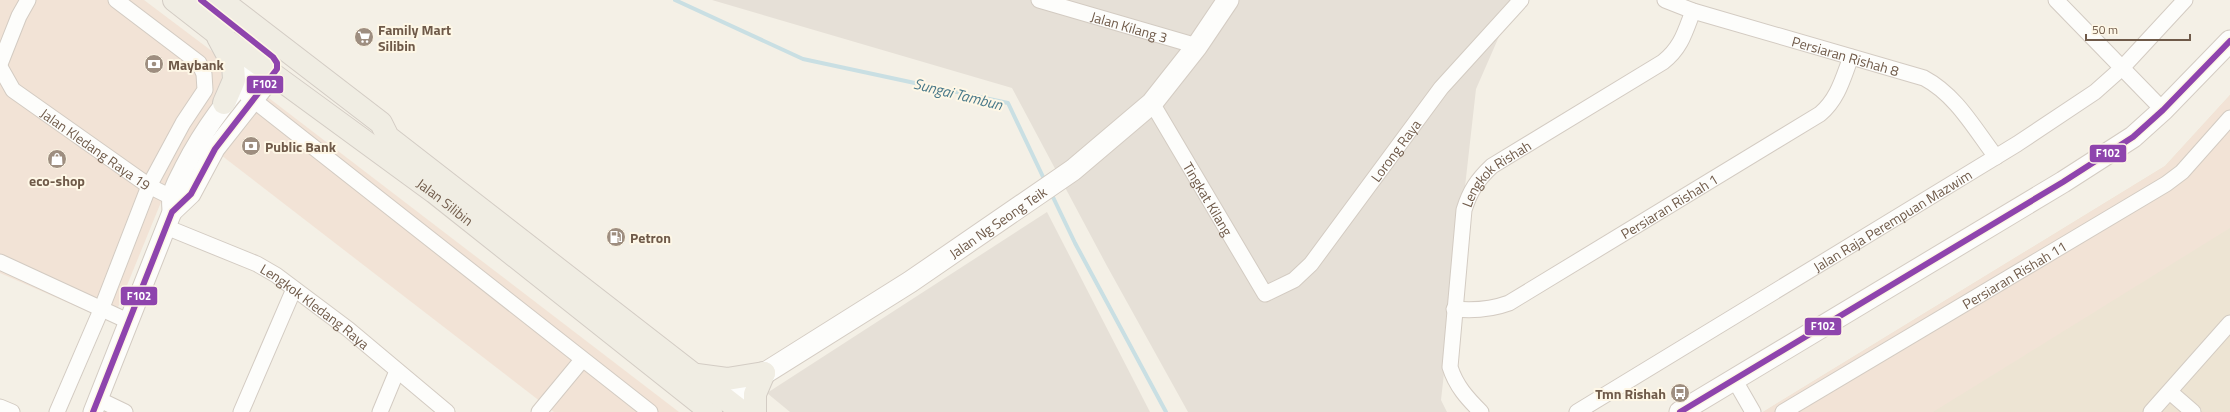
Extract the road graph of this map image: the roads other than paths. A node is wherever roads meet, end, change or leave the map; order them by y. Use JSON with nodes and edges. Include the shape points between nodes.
{"nodes":[{"id":1,"x":28,"y":0,"type":"edge"},
{"id":2,"x":116,"y":0,"type":"edge"},
{"id":3,"x":174,"y":0,"type":"edge"},
{"id":4,"x":201,"y":0,"type":"edge"},
{"id":5,"x":220,"y":0,"type":"edge"},
{"id":6,"x":1039,"y":0,"type":"edge"},
{"id":7,"x":1228,"y":0,"type":"edge"},
{"id":8,"x":1521,"y":0,"type":"edge"},
{"id":9,"x":1665,"y":0,"type":"edge"},
{"id":10,"x":2056,"y":0,"type":"edge"},
{"id":11,"x":2185,"y":0,"type":"edge"},
{"id":12,"x":1693,"y":11,"type":"junction"},
{"id":13,"x":215,"y":32,"type":"junction"},
{"id":14,"x":2230,"y":41,"type":"edge"},
{"id":15,"x":1197,"y":46,"type":"junction"},
{"id":16,"x":1851,"y":57,"type":"junction"},
{"id":17,"x":270,"y":65,"type":"junction"},
{"id":18,"x":0,"y":66,"type":"edge"},
{"id":19,"x":2122,"y":68,"type":"junction"},
{"id":20,"x":6,"y":91,"type":"edge"},
{"id":21,"x":230,"y":95,"type":"junction"},
{"id":22,"x":254,"y":101,"type":"junction"},
{"id":23,"x":1152,"y":103,"type":"junction"},
{"id":24,"x":2163,"y":110,"type":"junction"},
{"id":25,"x":2230,"y":118,"type":"edge"},
{"id":26,"x":388,"y":137,"type":"junction"},
{"id":27,"x":1996,"y":157,"type":"junction"},
{"id":28,"x":149,"y":186,"type":"junction"},
{"id":29,"x":173,"y":210,"type":"junction"},
{"id":30,"x":0,"y":262,"type":"edge"},
{"id":31,"x":294,"y":289,"type":"junction"},
{"id":32,"x":1265,"y":294,"type":"joint"},
{"id":33,"x":1454,"y":309,"type":"junction"},
{"id":34,"x":101,"y":310,"type":"junction"},
{"id":35,"x":130,"y":322,"type":"junction"},
{"id":36,"x":2230,"y":323,"type":"edge"},
{"id":37,"x":582,"y":360,"type":"junction"},
{"id":38,"x":397,"y":372,"type":"junction"},
{"id":39,"x":691,"y":373,"type":"junction"},
{"id":40,"x":764,"y":373,"type":"junction"},
{"id":41,"x":1734,"y":379,"type":"junction"},
{"id":42,"x":2170,"y":392,"type":"junction"},
{"id":43,"x":96,"y":406,"type":"edge"},
{"id":44,"x":0,"y":407,"type":"edge"},
{"id":45,"x":542,"y":409,"type":"edge"},
{"id":46,"x":733,"y":409,"type":"edge"},
{"id":47,"x":643,"y":410,"type":"edge"},
{"id":48,"x":12,"y":412,"type":"edge"},
{"id":49,"x":56,"y":412,"type":"edge"},
{"id":50,"x":125,"y":412,"type":"edge"},
{"id":51,"x":241,"y":412,"type":"edge"},
{"id":52,"x":380,"y":412,"type":"edge"},
{"id":53,"x":447,"y":412,"type":"edge"},
{"id":54,"x":711,"y":412,"type":"edge"},
{"id":55,"x":755,"y":412,"type":"edge"},
{"id":56,"x":1481,"y":412,"type":"edge"},
{"id":57,"x":1577,"y":412,"type":"edge"},
{"id":58,"x":1680,"y":412,"type":"edge"},
{"id":59,"x":1753,"y":412,"type":"edge"},
{"id":60,"x":1783,"y":412,"type":"edge"},
{"id":61,"x":2151,"y":412,"type":"edge"},
{"id":62,"x":2193,"y":412,"type":"edge"}],
"edges":[{"from":1,"to":18,"type":"street","via":[[19,16]]},
{"from":2,"to":28,"type":"street","via":[[200,64],[204,74],[204,90],[183,122]]},
{"from":3,"to":13,"type":"main road","name":"Jalan Silibin"},
{"from":4,"to":17,"type":"main road"},
{"from":5,"to":26,"type":"main road","name":"Jalan Silibin","via":[[381,123]]},
{"from":6,"to":15,"type":"street","name":"Jalan Kilang 3"},
{"from":7,"to":15,"type":"main road","name":"Jalan Ng Seong Teik"},
{"from":8,"to":32,"type":"street","name":"Lorong Raya","via":[[1441,88],[1311,264],[1294,280]]},
{"from":9,"to":12,"type":"street","name":"Persiaran Rishah 8"},
{"from":10,"to":19,"type":"street"},
{"from":11,"to":19,"type":"street","name":"Jalan Raja Perempuan Mazwim"},
{"from":12,"to":16,"type":"street","name":"Persiaran Rishah 8"},
{"from":12,"to":33,"type":"street","name":"Lengkok Rishah","via":[[1681,44],[1664,62],[1492,166],[1477,179],[1469,192],[1464,210]]},
{"from":13,"to":17,"type":"main road","name":"Jalan Silibin"},
{"from":13,"to":21,"type":"main road","via":[[233,65],[234,80]]},
{"from":14,"to":24,"type":"main road"},
{"from":15,"to":23,"type":"main road","name":"Jalan Ng Seong Teik"},
{"from":16,"to":27,"type":"street","name":"Persiaran Rishah 8","via":[[1924,78],[1939,86]]},
{"from":16,"to":33,"type":"street","name":"Persiaran Rishah 1","via":[[1837,95],[1831,105],[1820,114],[1509,303],[1476,311]]},
{"from":17,"to":21,"type":"street"},
{"from":17,"to":22,"type":"street"},
{"from":17,"to":26,"type":"main road","via":[[376,133]]},
{"from":17,"to":54,"type":"main road","name":"Jalan Silibin"},
{"from":18,"to":20,"type":"street","name":"Jalan Kledang Raya 19"},
{"from":19,"to":24,"type":"street"},
{"from":19,"to":27,"type":"street","name":"Jalan Raja Perempuan Mazwim","via":[[2095,92]]},
{"from":20,"to":28,"type":"street","name":"Jalan Kledang Raya 19"},
{"from":21,"to":22,"type":"street"},
{"from":21,"to":29,"type":"street","via":[[198,142]]},
{"from":22,"to":29,"type":"street","via":[[215,149],[191,194]]},
{"from":22,"to":37,"type":"street"},
{"from":23,"to":32,"type":"street","name":"Tingkat Kilang"},
{"from":23,"to":40,"type":"main road","name":"Jalan Ng Seong Teik","via":[[1073,170],[910,282]]},
{"from":24,"to":41,"type":"main road","via":[[2133,137],[2063,182]]},
{"from":25,"to":60,"type":"street","name":"Persiaran Rishah 11","via":[[2182,172],[2166,184]]},
{"from":26,"to":39,"type":"main road","name":"Jalan Silibin"},
{"from":27,"to":57,"type":"street","name":"Jalan Raja Perempuan Mazwim"},
{"from":28,"to":29,"type":"street","name":"Jalan Kledang Raya 19"},
{"from":28,"to":34,"type":"street"},
{"from":29,"to":31,"type":"street","name":"Lengkok Kledang Raya"},
{"from":29,"to":35,"type":"street"},
{"from":30,"to":34,"type":"street"},
{"from":31,"to":38,"type":"street","name":"Lengkok Kledang Raya","via":[[348,329]]},
{"from":31,"to":51,"type":"street"},
{"from":33,"to":56,"type":"street","name":"Lengkok Rishah","via":[[1450,367],[1454,380],[1463,394]]},
{"from":34,"to":35,"type":"street"},
{"from":34,"to":49,"type":"street"},
{"from":35,"to":43,"type":"street"},
{"from":36,"to":42,"type":"street"},
{"from":37,"to":45,"type":"street"},
{"from":37,"to":47,"type":"street"},
{"from":38,"to":52,"type":"street"},
{"from":38,"to":53,"type":"street","name":"Lengkok Kledang Raya"},
{"from":39,"to":40,"type":"main road","via":[[727,379]]},
{"from":39,"to":46,"type":"main road","name":"Jalan Silibin"},
{"from":40,"to":46,"type":"main road","name":"Jalan Ng Seong Teik","via":[[742,389]]},
{"from":40,"to":55,"type":"main road","via":[[755,394]]},
{"from":41,"to":58,"type":"main road"},
{"from":41,"to":59,"type":"street"},
{"from":42,"to":61,"type":"street"},
{"from":42,"to":62,"type":"street"},
{"from":43,"to":50,"type":"street"},
{"from":44,"to":48,"type":"street"}]}
